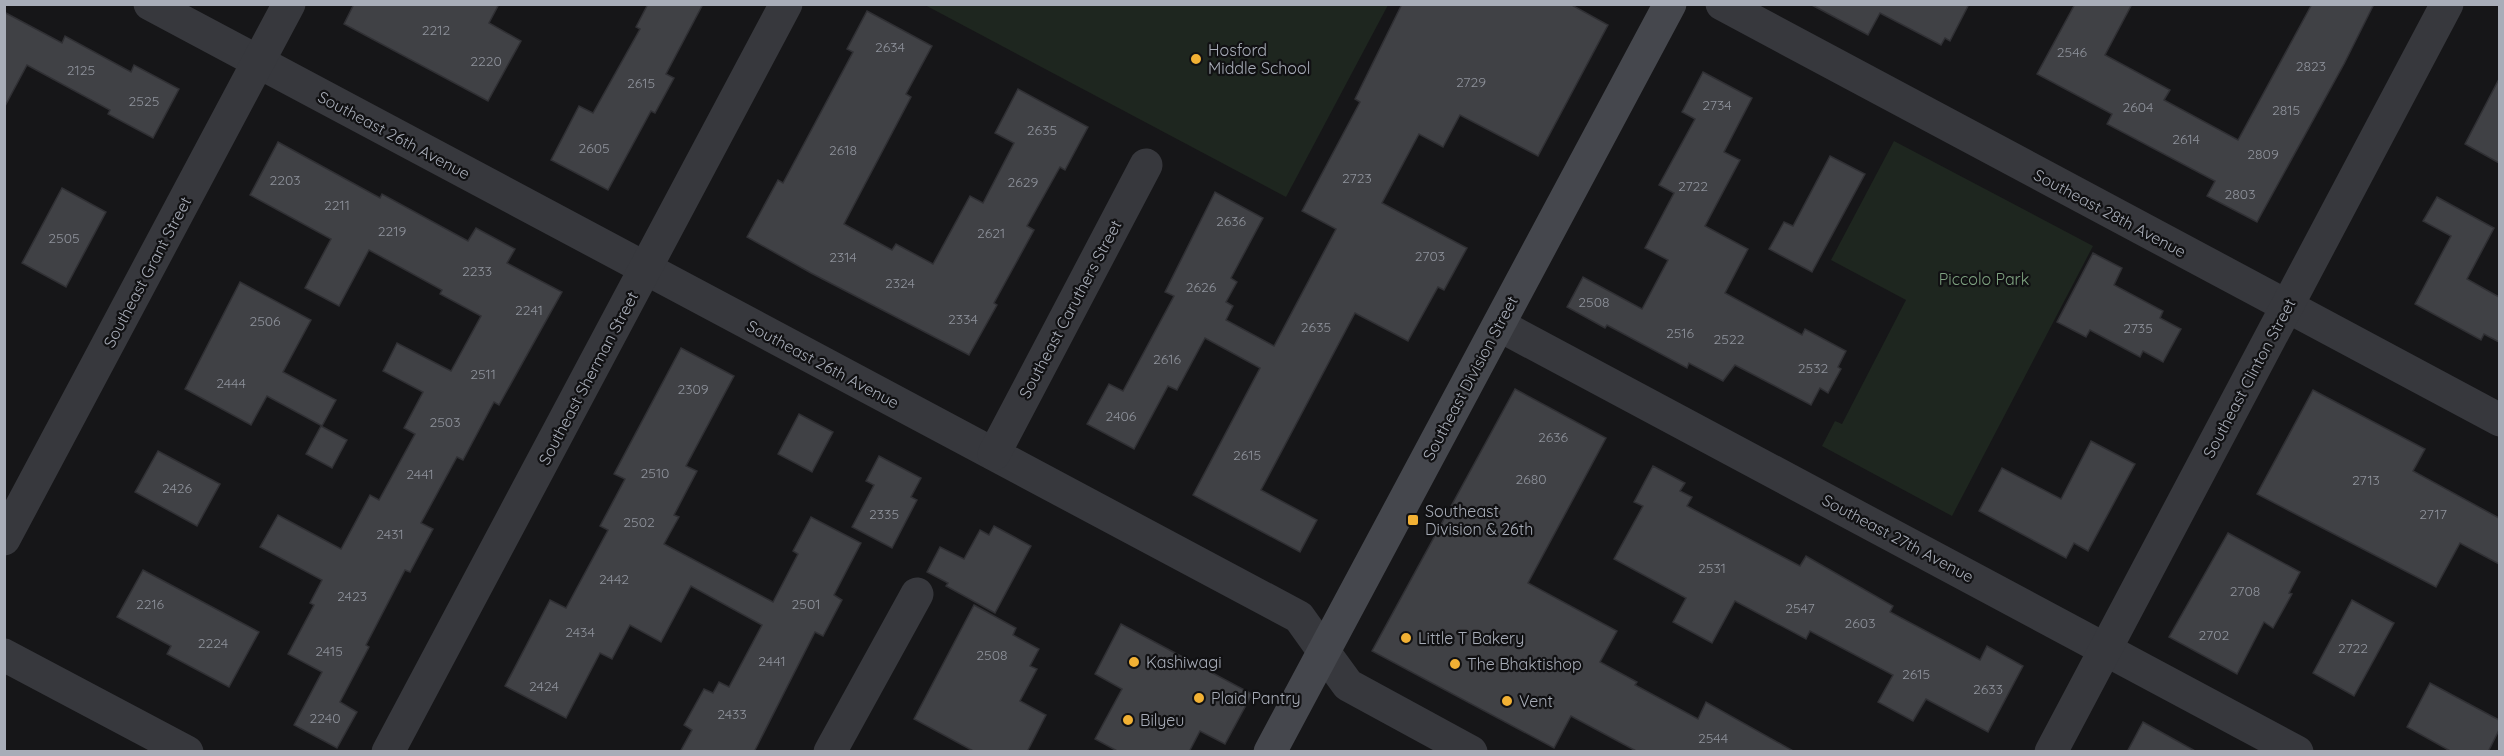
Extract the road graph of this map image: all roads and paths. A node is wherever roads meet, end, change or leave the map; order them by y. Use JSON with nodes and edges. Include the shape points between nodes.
{"nodes":[{"id":1,"x":150,"y":4,"type":"edge"},
{"id":2,"x":289,"y":4,"type":"edge"},
{"id":3,"x":786,"y":4,"type":"edge"},
{"id":4,"x":1670,"y":4,"type":"edge"},
{"id":5,"x":1722,"y":4,"type":"edge"},
{"id":6,"x":2447,"y":4,"type":"edge"},
{"id":7,"x":258,"y":62,"type":"junction"},
{"id":8,"x":1146,"y":165,"type":"dead end"},
{"id":9,"x":645,"y":270,"type":"junction"},
{"id":10,"x":2287,"y":306,"type":"junction"},
{"id":11,"x":1499,"y":325,"type":"junction"},
{"id":12,"x":2499,"y":420,"type":"edge"},
{"id":13,"x":994,"y":454,"type":"junction"},
{"id":14,"x":4,"y":539,"type":"edge"},
{"id":15,"x":917,"y":594,"type":"dead end"},
{"id":16,"x":2106,"y":650,"type":"junction"},
{"id":17,"x":1324,"y":652,"type":"junction"},
{"id":18,"x":4,"y":655,"type":"edge"},
{"id":19,"x":187,"y":752,"type":"edge"},
{"id":20,"x":388,"y":752,"type":"edge"},
{"id":21,"x":830,"y":752,"type":"edge"},
{"id":22,"x":1270,"y":752,"type":"edge"},
{"id":23,"x":1471,"y":752,"type":"edge"},
{"id":24,"x":2051,"y":752,"type":"edge"},
{"id":25,"x":2297,"y":752,"type":"edge"}],
"edges":[{"from":1,"to":7,"type":"street","name":"Southeast 26th Avenue"},
{"from":2,"to":7,"type":"street","name":"Southeast Grant Street"},
{"from":3,"to":9,"type":"street","name":"Southeast Sherman Street"},
{"from":4,"to":11,"type":"main road","name":"Southeast Division Street"},
{"from":5,"to":10,"type":"street","name":"Southeast 28th Avenue"},
{"from":6,"to":10,"type":"street","name":"Southeast Clinton Street"},
{"from":7,"to":9,"type":"street","name":"Southeast 26th Avenue"},
{"from":7,"to":14,"type":"street","name":"Southeast Grant Street"},
{"from":8,"to":13,"type":"street","name":"Southeast Caruthers Street"},
{"from":9,"to":13,"type":"street","name":"Southeast 26th Avenue"},
{"from":9,"to":20,"type":"street","name":"Southeast Sherman Street"},
{"from":10,"to":12,"type":"street","name":"Southeast 28th Avenue"},
{"from":10,"to":16,"type":"street","name":"Southeast Clinton Street"},
{"from":11,"to":16,"type":"street","name":"Southeast 27th Avenue"},
{"from":11,"to":17,"type":"main road","name":"Southeast Division Street"},
{"from":13,"to":17,"type":"street","name":"Southeast 26th Avenue","via":[[1299,617]]},
{"from":15,"to":21,"type":"street"},
{"from":16,"to":24,"type":"street","name":"Southeast Clinton Street"},
{"from":16,"to":25,"type":"street","name":"Southeast 27th Avenue"},
{"from":17,"to":22,"type":"main road","name":"Southeast Division Street"},
{"from":17,"to":23,"type":"street","name":"Southeast 26th Avenue","via":[[1348,685]]},
{"from":18,"to":19,"type":"street"}]}
